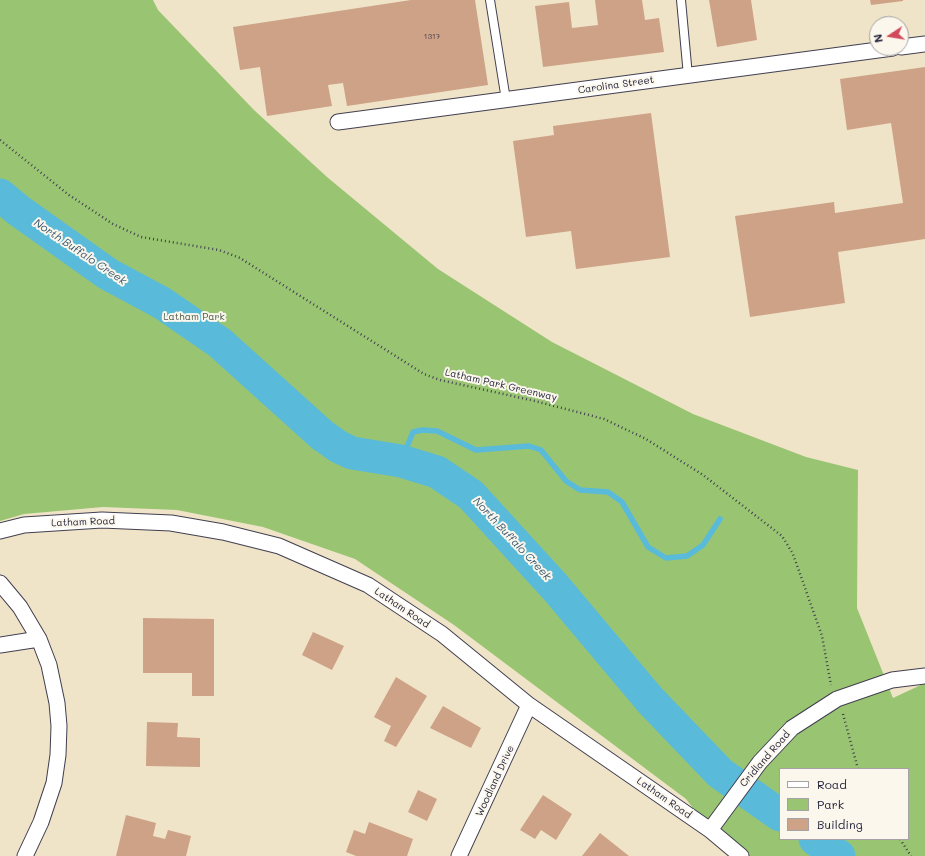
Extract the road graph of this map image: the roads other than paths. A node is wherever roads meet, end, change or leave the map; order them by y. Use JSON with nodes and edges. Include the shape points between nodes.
{"nodes":[{"id":1,"x":490,"y":0,"type":"edge"},
{"id":2,"x":681,"y":0,"type":"edge"},
{"id":3,"x":925,"y":44,"type":"edge"},
{"id":4,"x":909,"y":46,"type":"edge"},
{"id":5,"x":869,"y":51,"type":"edge"},
{"id":6,"x":688,"y":76,"type":"junction"},
{"id":7,"x":506,"y":100,"type":"junction"},
{"id":8,"x":338,"y":122,"type":"dead end"},
{"id":9,"x":0,"y":531,"type":"edge"},
{"id":10,"x":0,"y":583,"type":"edge"},
{"id":11,"x":39,"y":639,"type":"junction"},
{"id":12,"x":0,"y":645,"type":"edge"},
{"id":13,"x":925,"y":676,"type":"edge"},
{"id":14,"x":529,"y":705,"type":"junction"},
{"id":15,"x":710,"y":830,"type":"junction"},
{"id":16,"x":25,"y":856,"type":"edge"},
{"id":17,"x":459,"y":856,"type":"edge"},
{"id":18,"x":741,"y":856,"type":"edge"}],
"edges":[{"from":1,"to":7,"type":"lane"},
{"from":2,"to":6,"type":"lane"},
{"from":3,"to":4,"type":"street"},
{"from":5,"to":6,"type":"street","name":"Carolina Street"},
{"from":6,"to":7,"type":"street","name":"Carolina Street"},
{"from":7,"to":8,"type":"street","name":"Carolina Street"},
{"from":9,"to":14,"type":"street","name":"Latham Road","via":[[24,525],[102,520],[171,523],[223,532],[279,546],[368,585],[442,634]]},
{"from":10,"to":11,"type":"street","via":[[20,607]]},
{"from":11,"to":12,"type":"street"},
{"from":11,"to":16,"type":"street","via":[[49,665],[57,703],[58,755],[54,783]]},
{"from":13,"to":15,"type":"street","name":"Cridland Road","via":[[892,680],[837,699],[792,728],[760,762]]},
{"from":14,"to":15,"type":"street","name":"Latham Road"},
{"from":14,"to":17,"type":"street","name":"Woodland Drive"},
{"from":15,"to":18,"type":"street","name":"Latham Road"}]}
